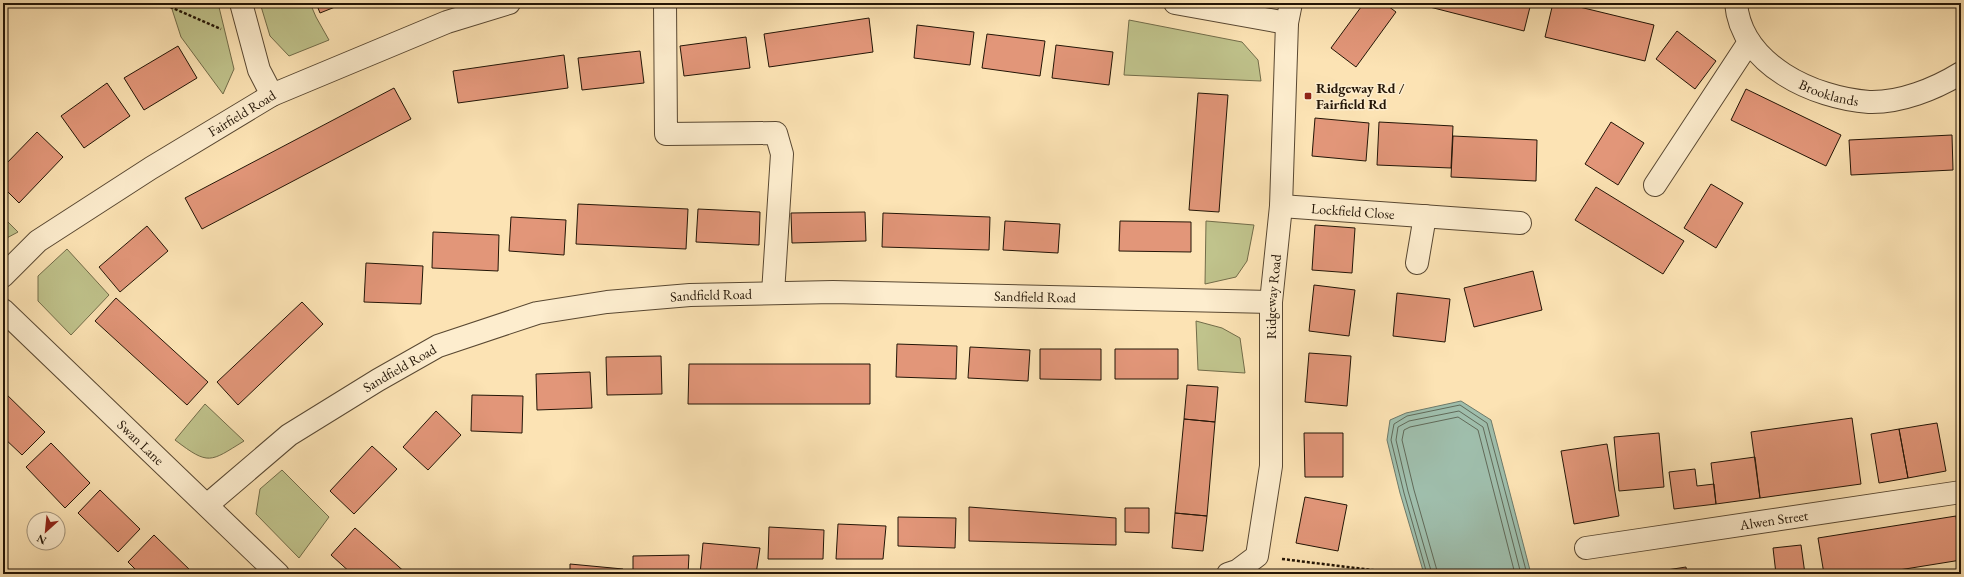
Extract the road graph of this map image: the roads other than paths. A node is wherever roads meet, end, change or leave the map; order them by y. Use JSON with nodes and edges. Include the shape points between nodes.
{"nodes":[{"id":1,"x":240,"y":3,"type":"edge"},
{"id":2,"x":509,"y":3,"type":"edge"},
{"id":3,"x":665,"y":3,"type":"edge"},
{"id":4,"x":1175,"y":3,"type":"edge"},
{"id":5,"x":1736,"y":3,"type":"edge"},
{"id":6,"x":1289,"y":13,"type":"edge"},
{"id":7,"x":1749,"y":42,"type":"junction"},
{"id":8,"x":1961,"y":73,"type":"edge"},
{"id":9,"x":272,"y":95,"type":"junction"},
{"id":10,"x":1655,"y":185,"type":"dead end"},
{"id":11,"x":1281,"y":206,"type":"junction"},
{"id":12,"x":1425,"y":216,"type":"junction"},
{"id":13,"x":1520,"y":223,"type":"dead end"},
{"id":14,"x":1417,"y":262,"type":"dead end"},
{"id":15,"x":3,"y":276,"type":"edge"},
{"id":16,"x":773,"y":293,"type":"junction"},
{"id":17,"x":1271,"y":302,"type":"junction"},
{"id":18,"x":3,"y":310,"type":"edge"},
{"id":19,"x":1961,"y":492,"type":"edge"},
{"id":20,"x":207,"y":505,"type":"junction"},
{"id":21,"x":1586,"y":548,"type":"dead end"},
{"id":22,"x":278,"y":574,"type":"edge"},
{"id":23,"x":1228,"y":574,"type":"edge"}],
"edges":[{"from":1,"to":9,"type":"street","via":[[259,70]]},
{"from":2,"to":9,"type":"street","name":"Fairfield Road","via":[[447,22]]},
{"from":3,"to":16,"type":"street","via":[[666,134],[776,133],[782,154]]},
{"from":4,"to":6,"type":"street"},
{"from":5,"to":7,"type":"street","name":"Brooklands","via":[[1737,17]]},
{"from":6,"to":11,"type":"street","name":"Ridgeway Road"},
{"from":7,"to":8,"type":"street","name":"Brooklands","via":[[1780,73],[1825,94],[1870,102],[1913,96]]},
{"from":7,"to":10,"type":"street"},
{"from":9,"to":15,"type":"street","name":"Fairfield Road","via":[[151,168],[38,241]]},
{"from":11,"to":12,"type":"street","name":"Lockfield Close"},
{"from":11,"to":17,"type":"street","name":"Ridgeway Road"},
{"from":12,"to":13,"type":"street","name":"Lockfield Close"},
{"from":12,"to":14,"type":"street"},
{"from":16,"to":17,"type":"street","name":"Sandfield Road","via":[[833,292]]},
{"from":16,"to":20,"type":"street","name":"Sandfield Road","via":[[690,294],[607,302],[537,313],[438,346],[290,435]]},
{"from":17,"to":23,"type":"street","name":"Ridgeway Road","via":[[1270,466],[1257,556],[1237,571]]},
{"from":18,"to":20,"type":"street","name":"Swan Lane"},
{"from":19,"to":21,"type":"street","name":"Alwen Street"},
{"from":20,"to":22,"type":"street","name":"Swan Lane"}]}
